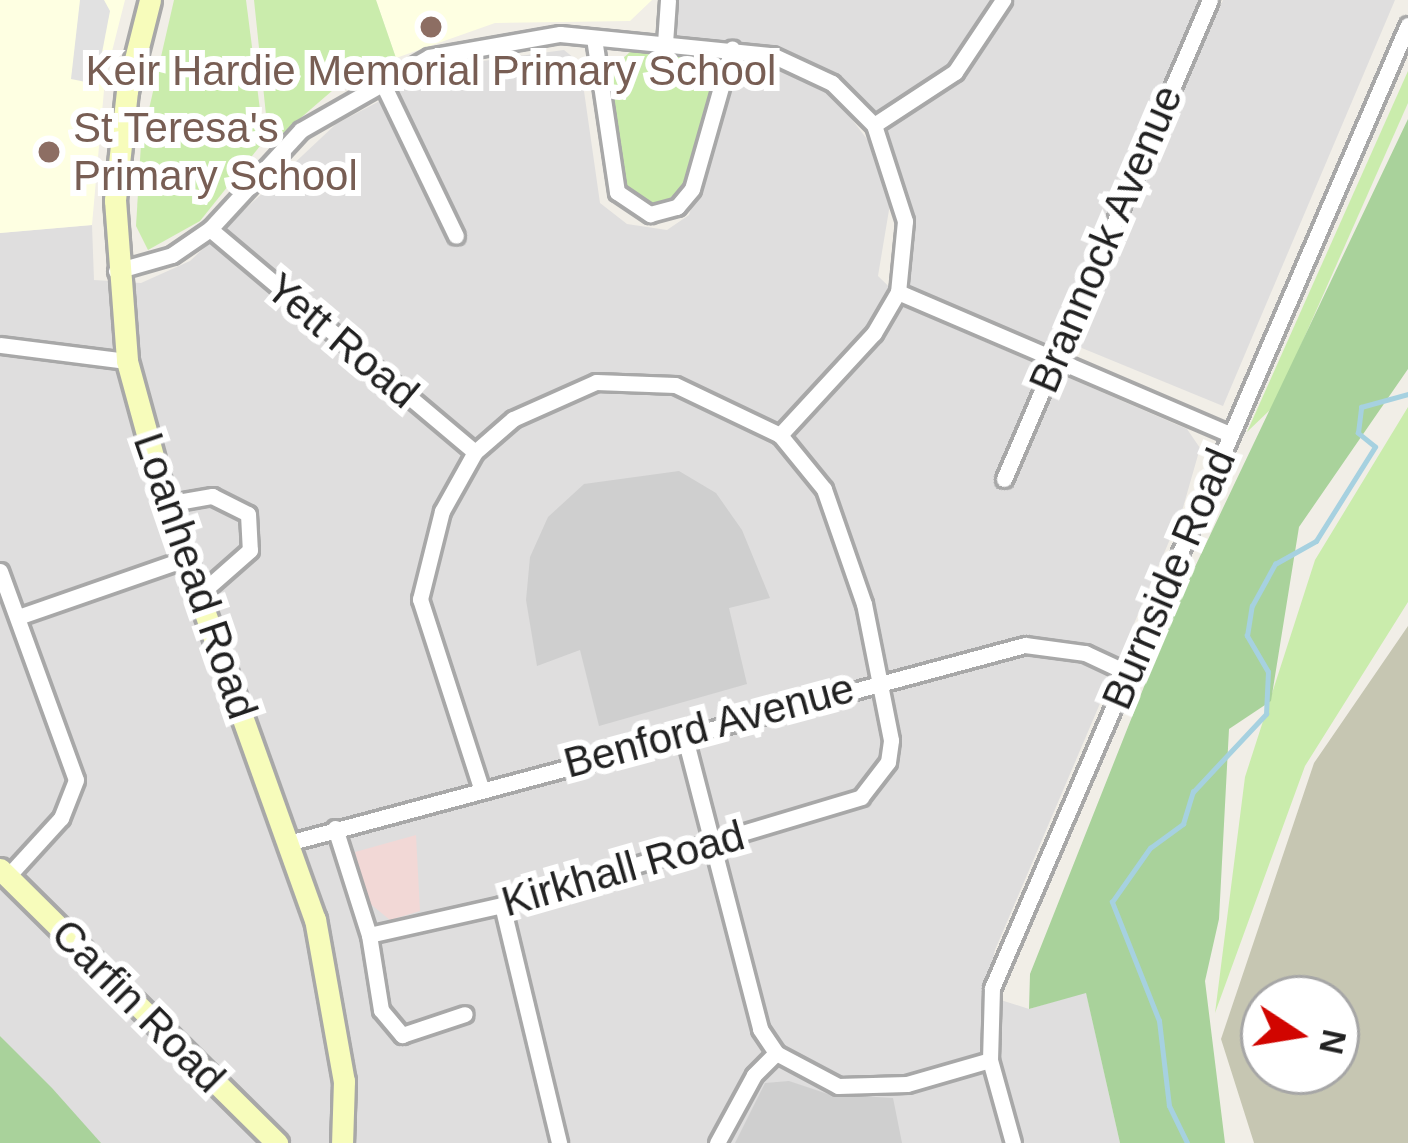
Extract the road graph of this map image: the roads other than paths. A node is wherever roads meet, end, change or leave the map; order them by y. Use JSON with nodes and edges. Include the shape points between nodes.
{"nodes":[{"id":1,"x":150,"y":0,"type":"edge"},
{"id":2,"x":668,"y":0,"type":"edge"},
{"id":3,"x":1003,"y":0,"type":"edge"},
{"id":4,"x":1210,"y":0,"type":"edge"},
{"id":5,"x":1408,"y":25,"type":"edge"},
{"id":6,"x":594,"y":38,"type":"junction"},
{"id":7,"x":665,"y":43,"type":"junction"},
{"id":8,"x":732,"y":49,"type":"junction"},
{"id":9,"x":380,"y":78,"type":"junction"},
{"id":10,"x":874,"y":125,"type":"junction"},
{"id":11,"x":210,"y":229,"type":"junction"},
{"id":12,"x":456,"y":236,"type":"dead end"},
{"id":13,"x":116,"y":271,"type":"junction"},
{"id":14,"x":898,"y":292,"type":"junction"},
{"id":15,"x":0,"y":345,"type":"edge"},
{"id":16,"x":1054,"y":356,"type":"junction"},
{"id":17,"x":127,"y":362,"type":"junction"},
{"id":18,"x":1230,"y":434,"type":"junction"},
{"id":19,"x":780,"y":435,"type":"junction"},
{"id":20,"x":475,"y":452,"type":"junction"},
{"id":21,"x":1004,"y":479,"type":"dead end"},
{"id":22,"x":166,"y":504,"type":"junction"},
{"id":23,"x":185,"y":559,"type":"junction"},
{"id":24,"x":0,"y":572,"type":"edge"},
{"id":25,"x":199,"y":595,"type":"junction"},
{"id":26,"x":18,"y":616,"type":"junction"},
{"id":27,"x":1130,"y":674,"type":"junction"},
{"id":28,"x":880,"y":680,"type":"junction"},
{"id":29,"x":685,"y":738,"type":"junction"},
{"id":30,"x":480,"y":785,"type":"junction"},
{"id":31,"x":335,"y":828,"type":"junction"},
{"id":32,"x":288,"y":843,"type":"junction"},
{"id":33,"x":708,"y":843,"type":"junction"},
{"id":34,"x":4,"y":872,"type":"edge"},
{"id":35,"x":502,"y":905,"type":"junction"},
{"id":36,"x":369,"y":935,"type":"junction"},
{"id":37,"x":465,"y":1014,"type":"dead end"},
{"id":38,"x":776,"y":1053,"type":"junction"},
{"id":39,"x":990,"y":1060,"type":"junction"},
{"id":40,"x":277,"y":1143,"type":"edge"},
{"id":41,"x":342,"y":1143,"type":"edge"},
{"id":42,"x":560,"y":1143,"type":"edge"},
{"id":43,"x":717,"y":1143,"type":"edge"},
{"id":44,"x":1013,"y":1143,"type":"edge"}],
"edges":[{"from":1,"to":13,"type":"street","name":"Loanhead Road","via":[[123,124]]},
{"from":2,"to":7,"type":"street"},
{"from":3,"to":10,"type":"street","via":[[955,72]]},
{"from":4,"to":16,"type":"street","name":"Brannock Avenue"},
{"from":5,"to":18,"type":"street","name":"Burnside Road"},
{"from":6,"to":7,"type":"street"},
{"from":6,"to":8,"type":"street","via":[[617,192],[650,214],[677,207],[692,189]]},
{"from":6,"to":9,"type":"street","via":[[488,42]]},
{"from":7,"to":8,"type":"street"},
{"from":8,"to":10,"type":"street","via":[[772,55],[832,83]]},
{"from":9,"to":11,"type":"street","via":[[301,130]]},
{"from":9,"to":12,"type":"street"},
{"from":10,"to":14,"type":"street","via":[[894,167],[905,221]]},
{"from":11,"to":13,"type":"street","via":[[172,255]]},
{"from":11,"to":20,"type":"street","name":"Yett Road"},
{"from":13,"to":17,"type":"street","name":"Loanhead Road"},
{"from":14,"to":16,"type":"street"},
{"from":14,"to":19,"type":"street","via":[[874,333]]},
{"from":15,"to":17,"type":"street"},
{"from":16,"to":18,"type":"street"},
{"from":16,"to":21,"type":"street","name":"Brannock Avenue"},
{"from":17,"to":22,"type":"street","name":"Loanhead Road"},
{"from":18,"to":27,"type":"street","name":"Burnside Road"},
{"from":19,"to":20,"type":"street","via":[[675,385],[596,382],[513,419]]},
{"from":19,"to":28,"type":"street","name":"Kirkhall Road","via":[[824,489],[864,604]]},
{"from":20,"to":30,"type":"street","via":[[442,511],[420,599]]},
{"from":22,"to":23,"type":"street","name":"Loanhead Road"},
{"from":22,"to":25,"type":"street","via":[[212,496],[248,514],[250,550]]},
{"from":23,"to":25,"type":"street","name":"Loanhead Road"},
{"from":23,"to":26,"type":"street"},
{"from":24,"to":26,"type":"street"},
{"from":25,"to":32,"type":"street","name":"Loanhead Road"},
{"from":26,"to":34,"type":"street","via":[[76,780],[61,818]]},
{"from":27,"to":28,"type":"street","name":"Benford Avenue","via":[[1084,653],[1024,645]]},
{"from":27,"to":39,"type":"street","name":"Burnside Road","via":[[992,988]]},
{"from":28,"to":29,"type":"street","name":"Benford Avenue"},
{"from":28,"to":33,"type":"street","name":"Kirkhall Road","via":[[888,762],[861,797]]},
{"from":29,"to":30,"type":"street","name":"Benford Avenue"},
{"from":29,"to":33,"type":"street"},
{"from":30,"to":31,"type":"street","name":"Benford Avenue"},
{"from":31,"to":32,"type":"street","name":"Benford Avenue"},
{"from":31,"to":36,"type":"street"},
{"from":32,"to":41,"type":"street","name":"Loanhead Road","via":[[331,992],[347,1118]]},
{"from":33,"to":35,"type":"street","name":"Kirkhall Road"},
{"from":33,"to":38,"type":"street","via":[[760,1029]]},
{"from":34,"to":40,"type":"street","name":"Carfin Road"},
{"from":35,"to":36,"type":"street","name":"Kirkhall Road"},
{"from":35,"to":42,"type":"street"},
{"from":36,"to":37,"type":"street","via":[[380,1010],[403,1035]]},
{"from":38,"to":39,"type":"street","via":[[838,1086],[907,1084]]},
{"from":38,"to":43,"type":"street"},
{"from":39,"to":44,"type":"street","name":"Burnside Road"}]}
